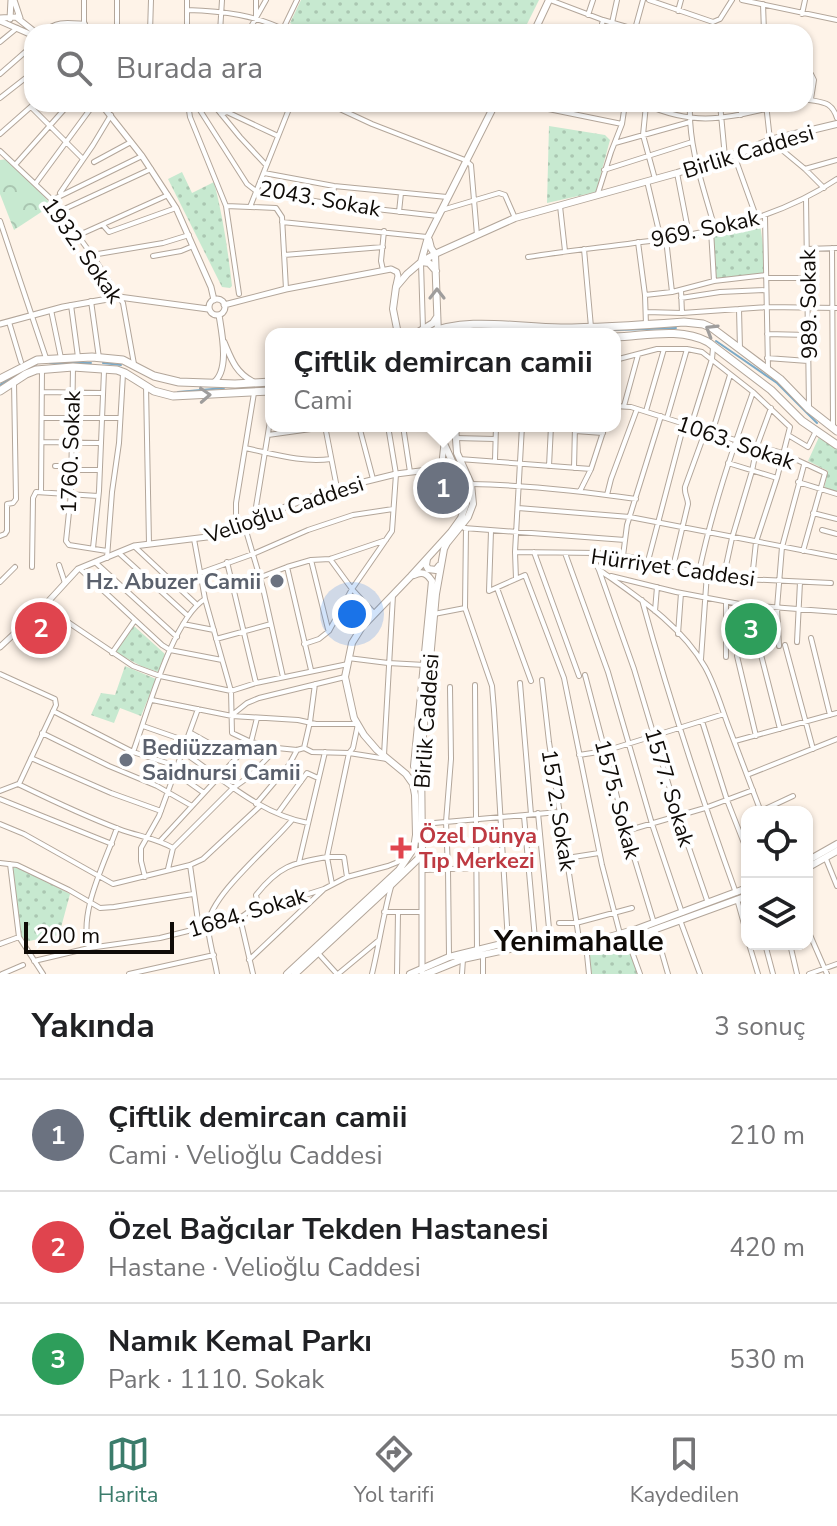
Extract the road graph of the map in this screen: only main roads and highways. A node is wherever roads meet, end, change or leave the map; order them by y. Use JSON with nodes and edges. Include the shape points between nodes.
{"nodes":[{"id":1,"x":550,"y":0,"type":"edge"},
{"id":2,"x":538,"y":24,"type":"edge"},
{"id":3,"x":491,"y":112,"type":"edge"},
{"id":4,"x":837,"y":121,"type":"edge"},
{"id":5,"x":428,"y":237,"type":"junction"},
{"id":6,"x":435,"y":254,"type":"junction"},
{"id":7,"x":421,"y":266,"type":"junction"},
{"id":8,"x":436,"y":271,"type":"junction"},
{"id":9,"x":437,"y":317,"type":"junction"},
{"id":10,"x":397,"y":328,"type":"edge"},
{"id":11,"x":427,"y":328,"type":"edge"},
{"id":12,"x":437,"y":328,"type":"edge"},
{"id":13,"x":454,"y":328,"type":"edge"},
{"id":14,"x":557,"y":328,"type":"edge"},
{"id":15,"x":557,"y":328,"type":"edge"},
{"id":16,"x":621,"y":337,"type":"edge"},
{"id":17,"x":1,"y":376,"type":"edge"},
{"id":18,"x":159,"y":377,"type":"junction"},
{"id":19,"x":179,"y":382,"type":"junction"},
{"id":20,"x":265,"y":382,"type":"edge"},
{"id":21,"x":149,"y":388,"type":"junction"},
{"id":22,"x":0,"y":391,"type":"edge"},
{"id":23,"x":265,"y":392,"type":"edge"},
{"id":24,"x":175,"y":396,"type":"junction"},
{"id":25,"x":835,"y":429,"type":"edge"},
{"id":26,"x":439,"y":432,"type":"edge"},
{"id":27,"x":455,"y":432,"type":"edge"},
{"id":28,"x":837,"y":445,"type":"edge"},
{"id":29,"x":427,"y":559,"type":"junction"},
{"id":30,"x":441,"y":562,"type":"junction"},
{"id":31,"x":411,"y":576,"type":"junction"},
{"id":32,"x":426,"y":665,"type":"junction"},
{"id":33,"x":421,"y":758,"type":"junction"},
{"id":34,"x":391,"y":760,"type":"junction"},
{"id":35,"x":414,"y":766,"type":"junction"},
{"id":36,"x":837,"y":844,"type":"edge"},
{"id":37,"x":837,"y":851,"type":"edge"},
{"id":38,"x":813,"y":858,"type":"edge"},
{"id":39,"x":813,"y":865,"type":"edge"},
{"id":40,"x":391,"y":882,"type":"junction"},
{"id":41,"x":741,"y":892,"type":"edge"},
{"id":42,"x":736,"y":896,"type":"junction"},
{"id":43,"x":741,"y":896,"type":"edge"},
{"id":44,"x":681,"y":916,"type":"junction"},
{"id":45,"x":624,"y":936,"type":"junction"},
{"id":46,"x":480,"y":952,"type":"junction"},
{"id":47,"x":438,"y":971,"type":"edge"},
{"id":48,"x":423,"y":972,"type":"edge"},
{"id":49,"x":287,"y":974,"type":"edge"},
{"id":50,"x":295,"y":974,"type":"edge"},
{"id":51,"x":410,"y":974,"type":"edge"}],
"edges":[{"from":1,"to":2,"type":"main road"},
{"from":3,"to":5,"type":"main road"},
{"from":4,"to":6,"type":"main road","name":"Birlik Caddesi","via":[[515,218]]},
{"from":5,"to":6,"type":"main road"},
{"from":5,"to":7,"type":"main road"},
{"from":6,"to":7,"type":"main road","name":"Birlik Caddesi"},
{"from":6,"to":8,"type":"main road"},
{"from":7,"to":8,"type":"main road","via":[[429,263]]},
{"from":7,"to":10,"type":"main road","name":"Birlik Caddesi","via":[[396,287]]},
{"from":9,"to":8,"type":"main road","one_way":true},
{"from":9,"to":11,"type":"main road"},
{"from":9,"to":12,"type":"main road"},
{"from":15,"to":13,"type":"main road","one_way":true},
{"from":25,"to":14,"type":"main road","one_way":true,"via":[[780,379],[703,324]]},
{"from":16,"to":28,"type":"main road","via":[[690,334],[708,342]]},
{"from":17,"to":18,"type":"main road","via":[[43,359],[78,357],[123,360]]},
{"from":18,"to":19,"type":"main road"},
{"from":18,"to":21,"type":"main road","via":[[160,388]]},
{"from":19,"to":20,"type":"main road"},
{"from":19,"to":24,"type":"main road","via":[[171,387]]},
{"from":21,"to":22,"type":"main road","via":[[123,372],[73,367],[26,374]]},
{"from":21,"to":24,"type":"main road"},
{"from":24,"to":23,"type":"main road","one_way":true},
{"from":26,"to":29,"type":"main road","name":"Birlik Caddesi","via":[[467,494],[461,518]]},
{"from":27,"to":30,"type":"main road","name":"Birlik Caddesi","via":[[473,504]]},
{"from":29,"to":30,"type":"main road","via":[[432,571]]},
{"from":29,"to":31,"type":"main road","name":"Birlik Caddesi"},
{"from":30,"to":32,"type":"main road","name":"Birlik Caddesi"},
{"from":31,"to":32,"type":"main road","via":[[424,573],[432,581]]},
{"from":31,"to":34,"type":"main road","name":"Birlik Caddesi","via":[[362,627],[352,643],[345,677],[354,718]]},
{"from":32,"to":33,"type":"main road","name":"Birlik Caddesi"},
{"from":32,"to":35,"type":"main road"},
{"from":33,"to":35,"type":"main road"},
{"from":33,"to":40,"type":"main road","name":"Birlik Caddesi","via":[[422,850]]},
{"from":34,"to":35,"type":"main road","via":[[407,769]]},
{"from":34,"to":40,"type":"main road","name":"Birlik Caddesi","via":[[413,784],[416,835],[409,858]]},
{"from":36,"to":38,"type":"main road"},
{"from":37,"to":39,"type":"main road"},
{"from":40,"to":49,"type":"main road"},
{"from":40,"to":50,"type":"main road"},
{"from":41,"to":42,"type":"main road"},
{"from":42,"to":43,"type":"main road"},
{"from":42,"to":44,"type":"main road"},
{"from":42,"to":44,"type":"main road"},
{"from":44,"to":45,"type":"main road"},
{"from":45,"to":46,"type":"main road","via":[[607,943]]},
{"from":45,"to":46,"type":"main road","via":[[535,939]]},
{"from":46,"to":47,"type":"main road"},
{"from":46,"to":48,"type":"main road","via":[[449,957]]},
{"from":47,"to":48,"type":"main road"},
{"from":48,"to":51,"type":"main road"}]}
